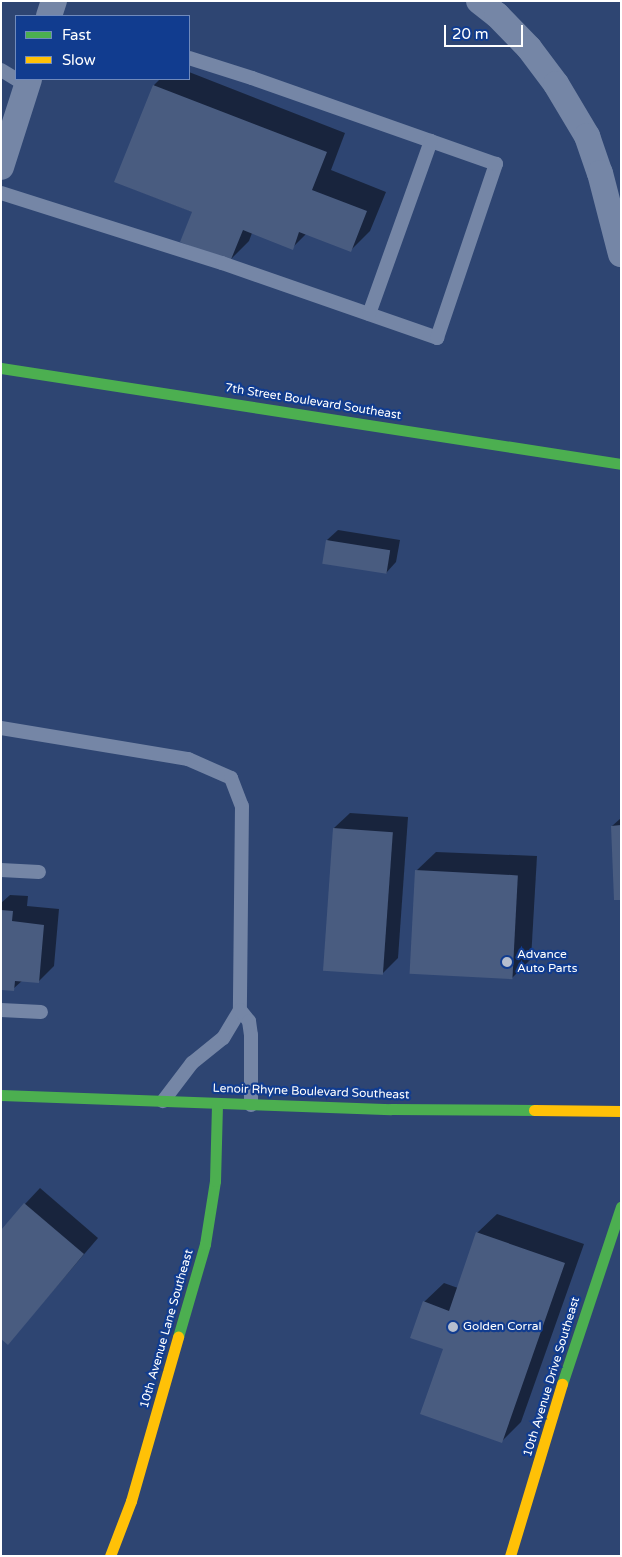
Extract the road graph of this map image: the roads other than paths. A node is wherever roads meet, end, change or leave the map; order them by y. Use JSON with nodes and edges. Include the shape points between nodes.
{"nodes":[{"id":1,"x":479,"y":1,"type":"edge"},
{"id":2,"x":190,"y":58,"type":"edge"},
{"id":3,"x":1,"y":70,"type":"edge"},
{"id":4,"x":15,"y":76,"type":"edge"},
{"id":5,"x":27,"y":82,"type":"edge"},
{"id":6,"x":431,"y":142,"type":"junction"},
{"id":7,"x":1,"y":167,"type":"edge"},
{"id":8,"x":1,"y":193,"type":"edge"},
{"id":9,"x":621,"y":254,"type":"edge"},
{"id":10,"x":369,"y":314,"type":"junction"},
{"id":11,"x":1,"y":368,"type":"edge"},
{"id":12,"x":621,"y":464,"type":"edge"},
{"id":13,"x":1,"y":728,"type":"edge"},
{"id":14,"x":1,"y":870,"type":"edge"},
{"id":15,"x":39,"y":872,"type":"dead end"},
{"id":16,"x":1,"y":1010,"type":"edge"},
{"id":17,"x":240,"y":1010,"type":"junction"},
{"id":18,"x":40,"y":1012,"type":"dead end"},
{"id":19,"x":1,"y":1095,"type":"edge"},
{"id":20,"x":163,"y":1101,"type":"junction"},
{"id":21,"x":217,"y":1103,"type":"junction"},
{"id":22,"x":252,"y":1105,"type":"junction"},
{"id":23,"x":621,"y":1111,"type":"edge"},
{"id":24,"x":621,"y":1207,"type":"edge"},
{"id":25,"x":110,"y":1556,"type":"edge"},
{"id":26,"x":510,"y":1556,"type":"edge"}],
"edges":[{"from":1,"to":9,"type":"street","via":[[528,48],[556,84],[587,136]]},
{"from":2,"to":6,"type":"lane"},
{"from":3,"to":4,"type":"lane"},
{"from":5,"to":7,"type":"street"},
{"from":6,"to":10,"type":"lane"},
{"from":6,"to":10,"type":"lane","via":[[496,164],[437,338]]},
{"from":8,"to":10,"type":"lane"},
{"from":11,"to":12,"type":"street","name":"7th Street Boulevard Southeast"},
{"from":13,"to":17,"type":"lane","via":[[188,759],[231,778],[242,806]]},
{"from":14,"to":15,"type":"lane"},
{"from":16,"to":18,"type":"lane"},
{"from":17,"to":20,"type":"lane","via":[[223,1038],[192,1063]]},
{"from":17,"to":22,"type":"lane","via":[[250,1021]]},
{"from":19,"to":20,"type":"street","name":"Lenoir Rhyne Boulevard Southeast"},
{"from":20,"to":21,"type":"street","name":"Lenoir Rhyne Boulevard Southeast"},
{"from":21,"to":22,"type":"street","name":"Lenoir Rhyne Boulevard Southeast"},
{"from":21,"to":25,"type":"street","name":"10th Avenue Lane Southeast","via":[[215,1182],[205,1244],[131,1501]]},
{"from":22,"to":23,"type":"street","name":"Lenoir Rhyne Boulevard Southeast"},
{"from":24,"to":26,"type":"street","name":"10th Avenue Drive Southeast","via":[[579,1330]]}]}
